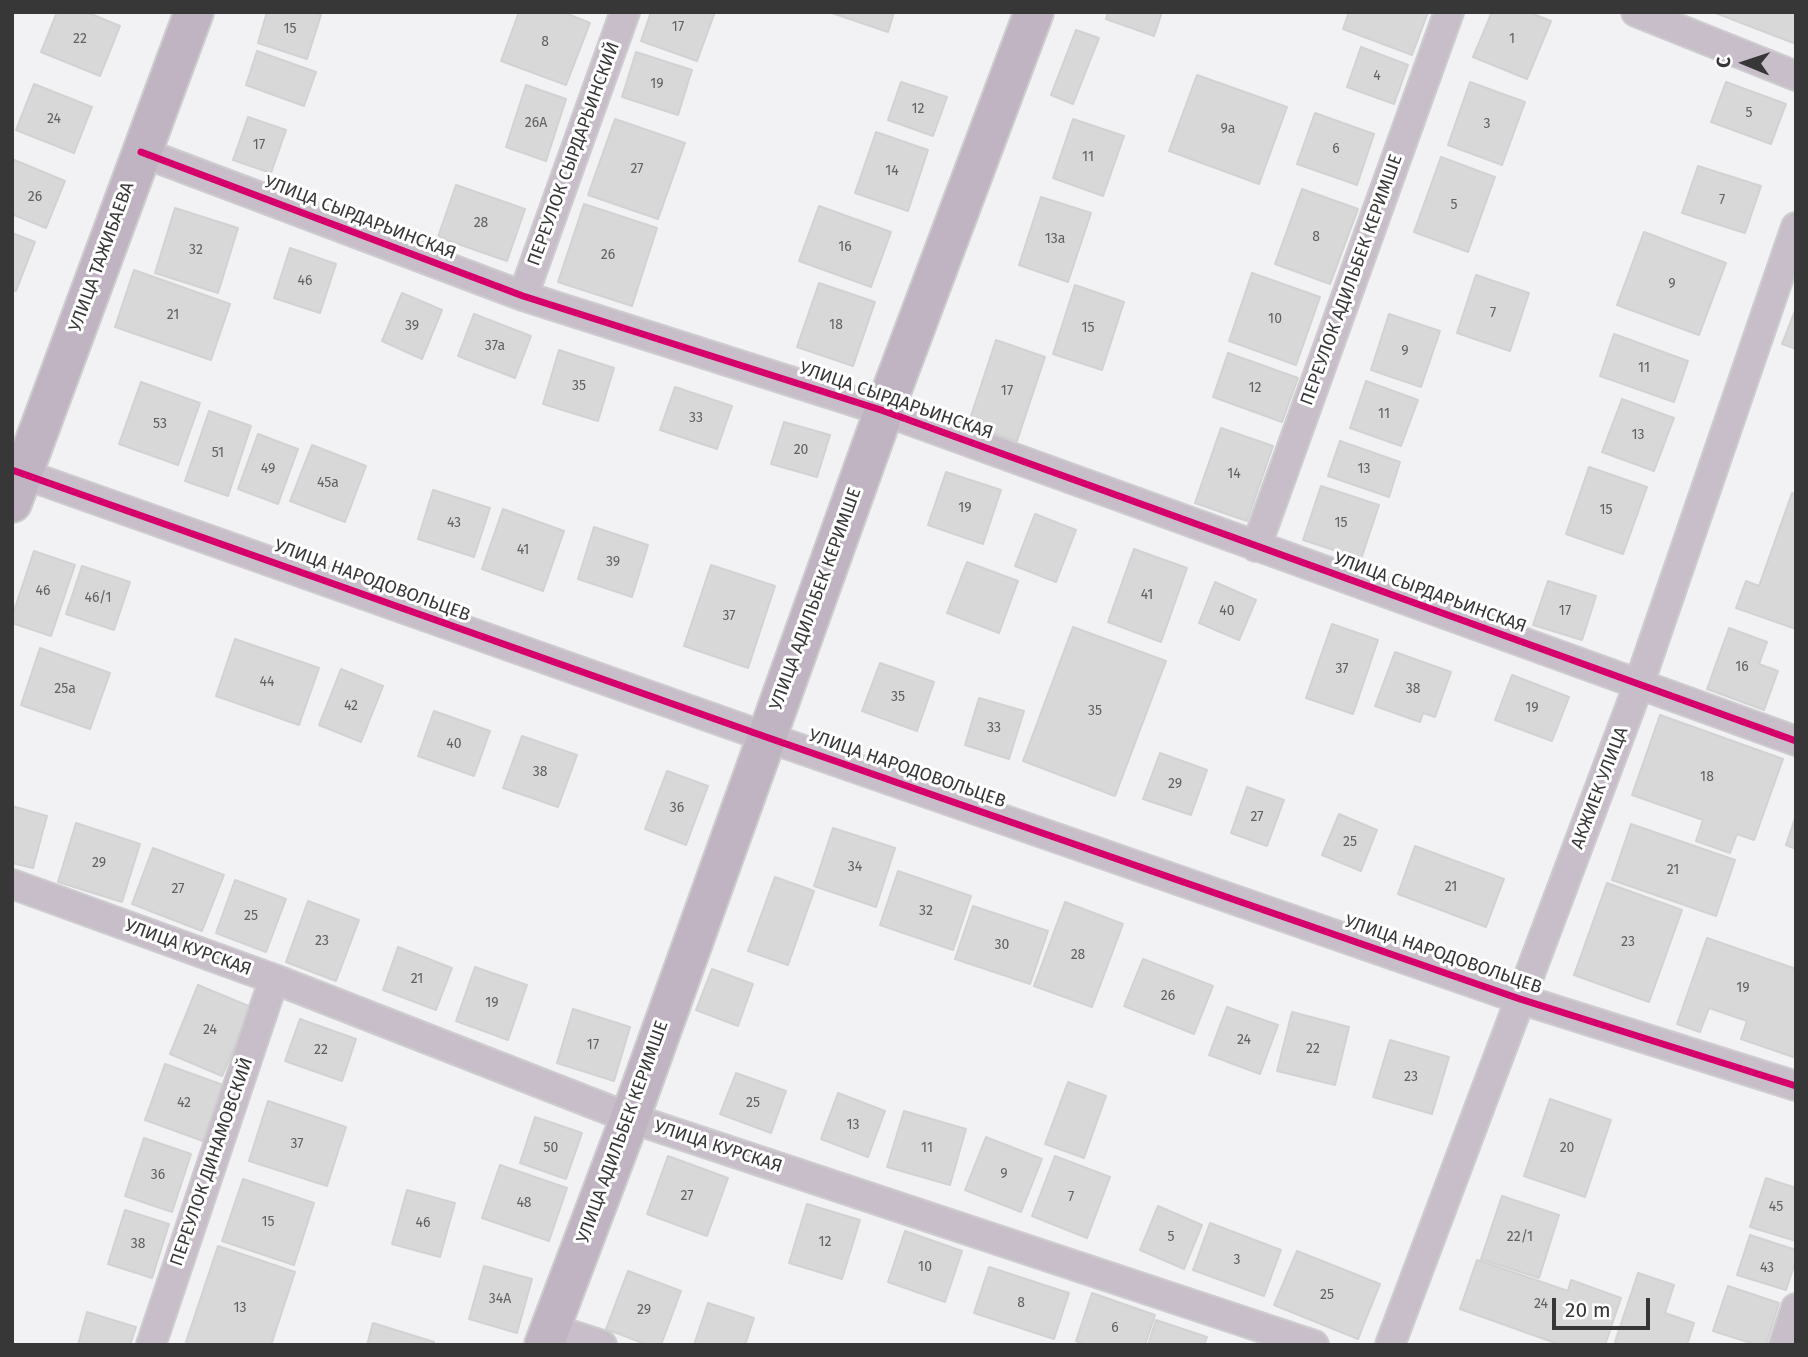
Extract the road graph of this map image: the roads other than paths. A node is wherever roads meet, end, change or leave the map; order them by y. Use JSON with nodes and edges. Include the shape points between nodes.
{"nodes":[{"id":1,"x":194,"y":12,"type":"edge"},
{"id":2,"x":625,"y":12,"type":"edge"},
{"id":3,"x":1034,"y":12,"type":"edge"},
{"id":4,"x":1449,"y":12,"type":"edge"},
{"id":5,"x":1636,"y":12,"type":"edge"},
{"id":6,"x":1796,"y":76,"type":"edge"},
{"id":7,"x":141,"y":152,"type":"junction"},
{"id":8,"x":1796,"y":227,"type":"edge"},
{"id":9,"x":523,"y":296,"type":"junction"},
{"id":10,"x":884,"y":411,"type":"junction"},
{"id":11,"x":16,"y":482,"type":"edge"},
{"id":12,"x":1255,"y":547,"type":"junction"},
{"id":13,"x":1639,"y":684,"type":"junction"},
{"id":14,"x":766,"y":737,"type":"junction"},
{"id":15,"x":1796,"y":741,"type":"edge"},
{"id":16,"x":12,"y":884,"type":"edge"},
{"id":17,"x":274,"y":979,"type":"junction"},
{"id":18,"x":1520,"y":999,"type":"junction"},
{"id":19,"x":1796,"y":1086,"type":"edge"},
{"id":20,"x":630,"y":1118,"type":"junction"},
{"id":21,"x":1796,"y":1308,"type":"edge"},
{"id":22,"x":547,"y":1336,"type":"edge"},
{"id":23,"x":151,"y":1345,"type":"edge"},
{"id":24,"x":602,"y":1345,"type":"edge"},
{"id":25,"x":1314,"y":1345,"type":"edge"},
{"id":26,"x":1390,"y":1345,"type":"edge"},
{"id":27,"x":1784,"y":1345,"type":"edge"}],
"edges":[{"from":1,"to":7,"type":"street","name":"УЛИЦА ТАЖИБАЕВА"},
{"from":2,"to":9,"type":"street","name":"ПЕРЕУЛОК СЫРДАРЬИНСКИЙ"},
{"from":3,"to":10,"type":"street","name":"УЛИЦА АДИЛЬБЕК КЕРИМШЕ"},
{"from":4,"to":12,"type":"street","name":"ПЕРЕУЛОК АДИЛЬБЕК КЕРИМШЕ"},
{"from":5,"to":6,"type":"street"},
{"from":7,"to":9,"type":"street","name":"УЛИЦА СЫРДАРЬИНСКАЯ"},
{"from":7,"to":11,"type":"street","name":"УЛИЦА ТАЖИБАЕВА"},
{"from":8,"to":13,"type":"street","name":"АКЖИЕК УЛИЦА"},
{"from":9,"to":10,"type":"street","name":"УЛИЦА СЫРДАРЬИНСКАЯ"},
{"from":10,"to":12,"type":"street","name":"УЛИЦА СЫРДАРЬИНСКАЯ"},
{"from":10,"to":14,"type":"street","name":"УЛИЦА АДИЛЬБЕК КЕРИМШЕ"},
{"from":11,"to":14,"type":"street","name":"УЛИЦА НАРОДОВОЛЬЦЕВ"},
{"from":12,"to":13,"type":"street","name":"УЛИЦА СЫРДАРЬИНСКАЯ"},
{"from":13,"to":15,"type":"street"},
{"from":13,"to":18,"type":"street","name":"АКЖИЕК УЛИЦА"},
{"from":14,"to":18,"type":"street","name":"УЛИЦА НАРОДОВОЛЬЦЕВ"},
{"from":14,"to":20,"type":"street","name":"УЛИЦА АДИЛЬБЕК КЕРИМШЕ"},
{"from":16,"to":17,"type":"street","name":"УЛИЦА КУРСКАЯ"},
{"from":17,"to":20,"type":"street","name":"УЛИЦА КУРСКАЯ"},
{"from":17,"to":23,"type":"street","name":"ПЕРЕУЛОК ДИНАМОВСКИЙ"},
{"from":18,"to":19,"type":"street","name":"УЛИЦА НАРОДОВОЛЬЦЕВ"},
{"from":18,"to":26,"type":"street","name":"АКЖИЕК УЛИЦА"},
{"from":20,"to":22,"type":"street","name":"УЛИЦА АДИЛЬБЕК КЕРИМШЕ"},
{"from":20,"to":25,"type":"street","name":"УЛИЦА КУРСКАЯ"},
{"from":21,"to":27,"type":"street"},
{"from":22,"to":24,"type":"street"}]}
